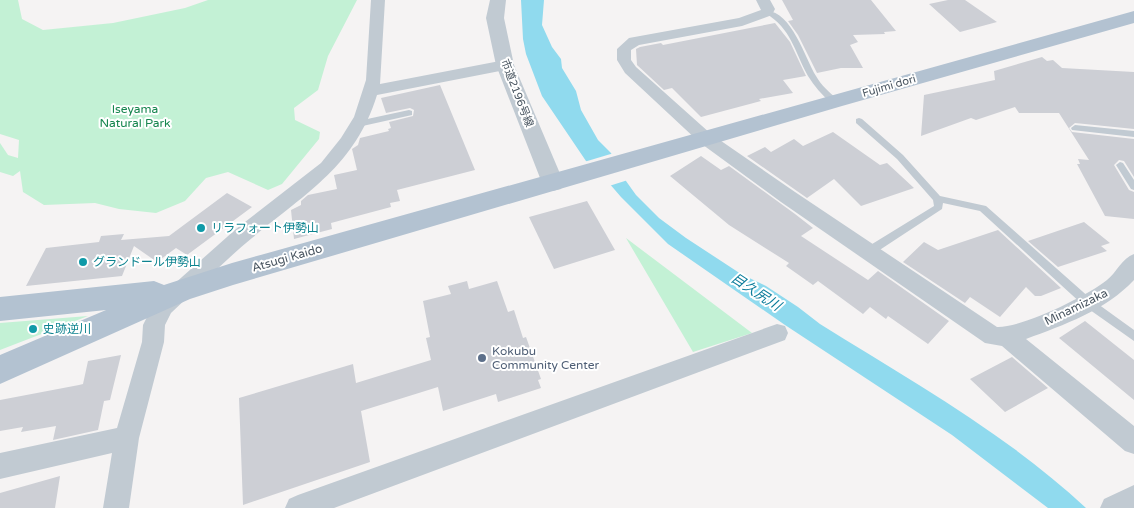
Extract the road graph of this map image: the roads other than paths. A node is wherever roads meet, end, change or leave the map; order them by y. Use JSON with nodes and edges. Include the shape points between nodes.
{"nodes":[{"id":1,"x":378,"y":0,"type":"edge"},
{"id":2,"x":498,"y":0,"type":"edge"},
{"id":3,"x":765,"y":6,"type":"edge"},
{"id":4,"x":1134,"y":17,"type":"edge"},
{"id":5,"x":505,"y":65,"type":"junction"},
{"id":6,"x":371,"y":91,"type":"junction"},
{"id":7,"x":834,"y":101,"type":"junction"},
{"id":8,"x":409,"y":113,"type":"dead end"},
{"id":9,"x":859,"y":121,"type":"dead end"},
{"id":10,"x":358,"y":124,"type":"junction"},
{"id":11,"x":1075,"y":128,"type":"dead end"},
{"id":12,"x":1134,"y":134,"type":"edge"},
{"id":13,"x":705,"y":138,"type":"junction"},
{"id":14,"x":1120,"y":165,"type":"dead end"},
{"id":15,"x":585,"y":174,"type":"joint"},
{"id":16,"x":553,"y":183,"type":"junction"},
{"id":17,"x":1134,"y":187,"type":"edge"},
{"id":18,"x":937,"y":199,"type":"junction"},
{"id":19,"x":868,"y":252,"type":"junction"},
{"id":20,"x":1134,"y":262,"type":"edge"},
{"id":21,"x":180,"y":291,"type":"junction"},
{"id":22,"x":1087,"y":302,"type":"junction"},
{"id":23,"x":147,"y":308,"type":"junction"},
{"id":24,"x":0,"y":309,"type":"edge"},
{"id":25,"x":778,"y":333,"type":"dead end"},
{"id":26,"x":1134,"y":336,"type":"edge"},
{"id":27,"x":1007,"y":337,"type":"junction"},
{"id":28,"x":0,"y":370,"type":"edge"},
{"id":29,"x":127,"y":438,"type":"junction"},
{"id":30,"x":1134,"y":442,"type":"edge"},
{"id":31,"x":0,"y":466,"type":"edge"},
{"id":32,"x":1134,"y":498,"type":"edge"},
{"id":33,"x":116,"y":508,"type":"edge"},
{"id":34,"x":298,"y":508,"type":"edge"},
{"id":35,"x":1113,"y":508,"type":"edge"}],
"edges":[{"from":1,"to":6,"type":"street"},
{"from":2,"to":5,"type":"street","name":"市道2196号線","via":[[495,18]]},
{"from":3,"to":7,"type":"lane","via":[[786,24],[815,80]]},
{"from":3,"to":13,"type":"street","via":[[759,17],[634,41],[624,49],[624,60],[630,70]]},
{"from":4,"to":7,"type":"main road","name":"Fujimi dori"},
{"from":5,"to":6,"type":"street"},
{"from":5,"to":16,"type":"street","name":"市道2196号線"},
{"from":6,"to":10,"type":"street"},
{"from":7,"to":13,"type":"main road","name":"Fujimi dori"},
{"from":8,"to":10,"type":"lane"},
{"from":9,"to":18,"type":"lane","via":[[900,157]]},
{"from":10,"to":21,"type":"street","via":[[327,167],[243,234]]},
{"from":11,"to":12,"type":"lane"},
{"from":13,"to":15,"type":"main road","name":"Fujimi dori"},
{"from":13,"to":19,"type":"street"},
{"from":14,"to":17,"type":"lane"},
{"from":15,"to":16,"type":"main road","name":"Atsugi Kaido"},
{"from":16,"to":21,"type":"main road","name":"Atsugi Kaido"},
{"from":18,"to":19,"type":"lane","via":[[939,207]]},
{"from":18,"to":22,"type":"lane","via":[[983,208]]},
{"from":19,"to":27,"type":"street","via":[[993,336]]},
{"from":20,"to":22,"type":"street","name":"Minamizaka","via":[[1131,271],[1113,289]]},
{"from":21,"to":23,"type":"main road","name":"Atsugi Kaido"},
{"from":22,"to":26,"type":"lane"},
{"from":22,"to":27,"type":"street","name":"Minamizaka","via":[[1050,321]]},
{"from":23,"to":24,"type":"main road"},
{"from":23,"to":28,"type":"main road","name":"Atsugi Kaido"},
{"from":23,"to":29,"type":"street","via":[[153,342]]},
{"from":25,"to":34,"type":"street"},
{"from":27,"to":30,"type":"street"},
{"from":29,"to":31,"type":"street"},
{"from":29,"to":33,"type":"street"},
{"from":32,"to":35,"type":"street"}]}
